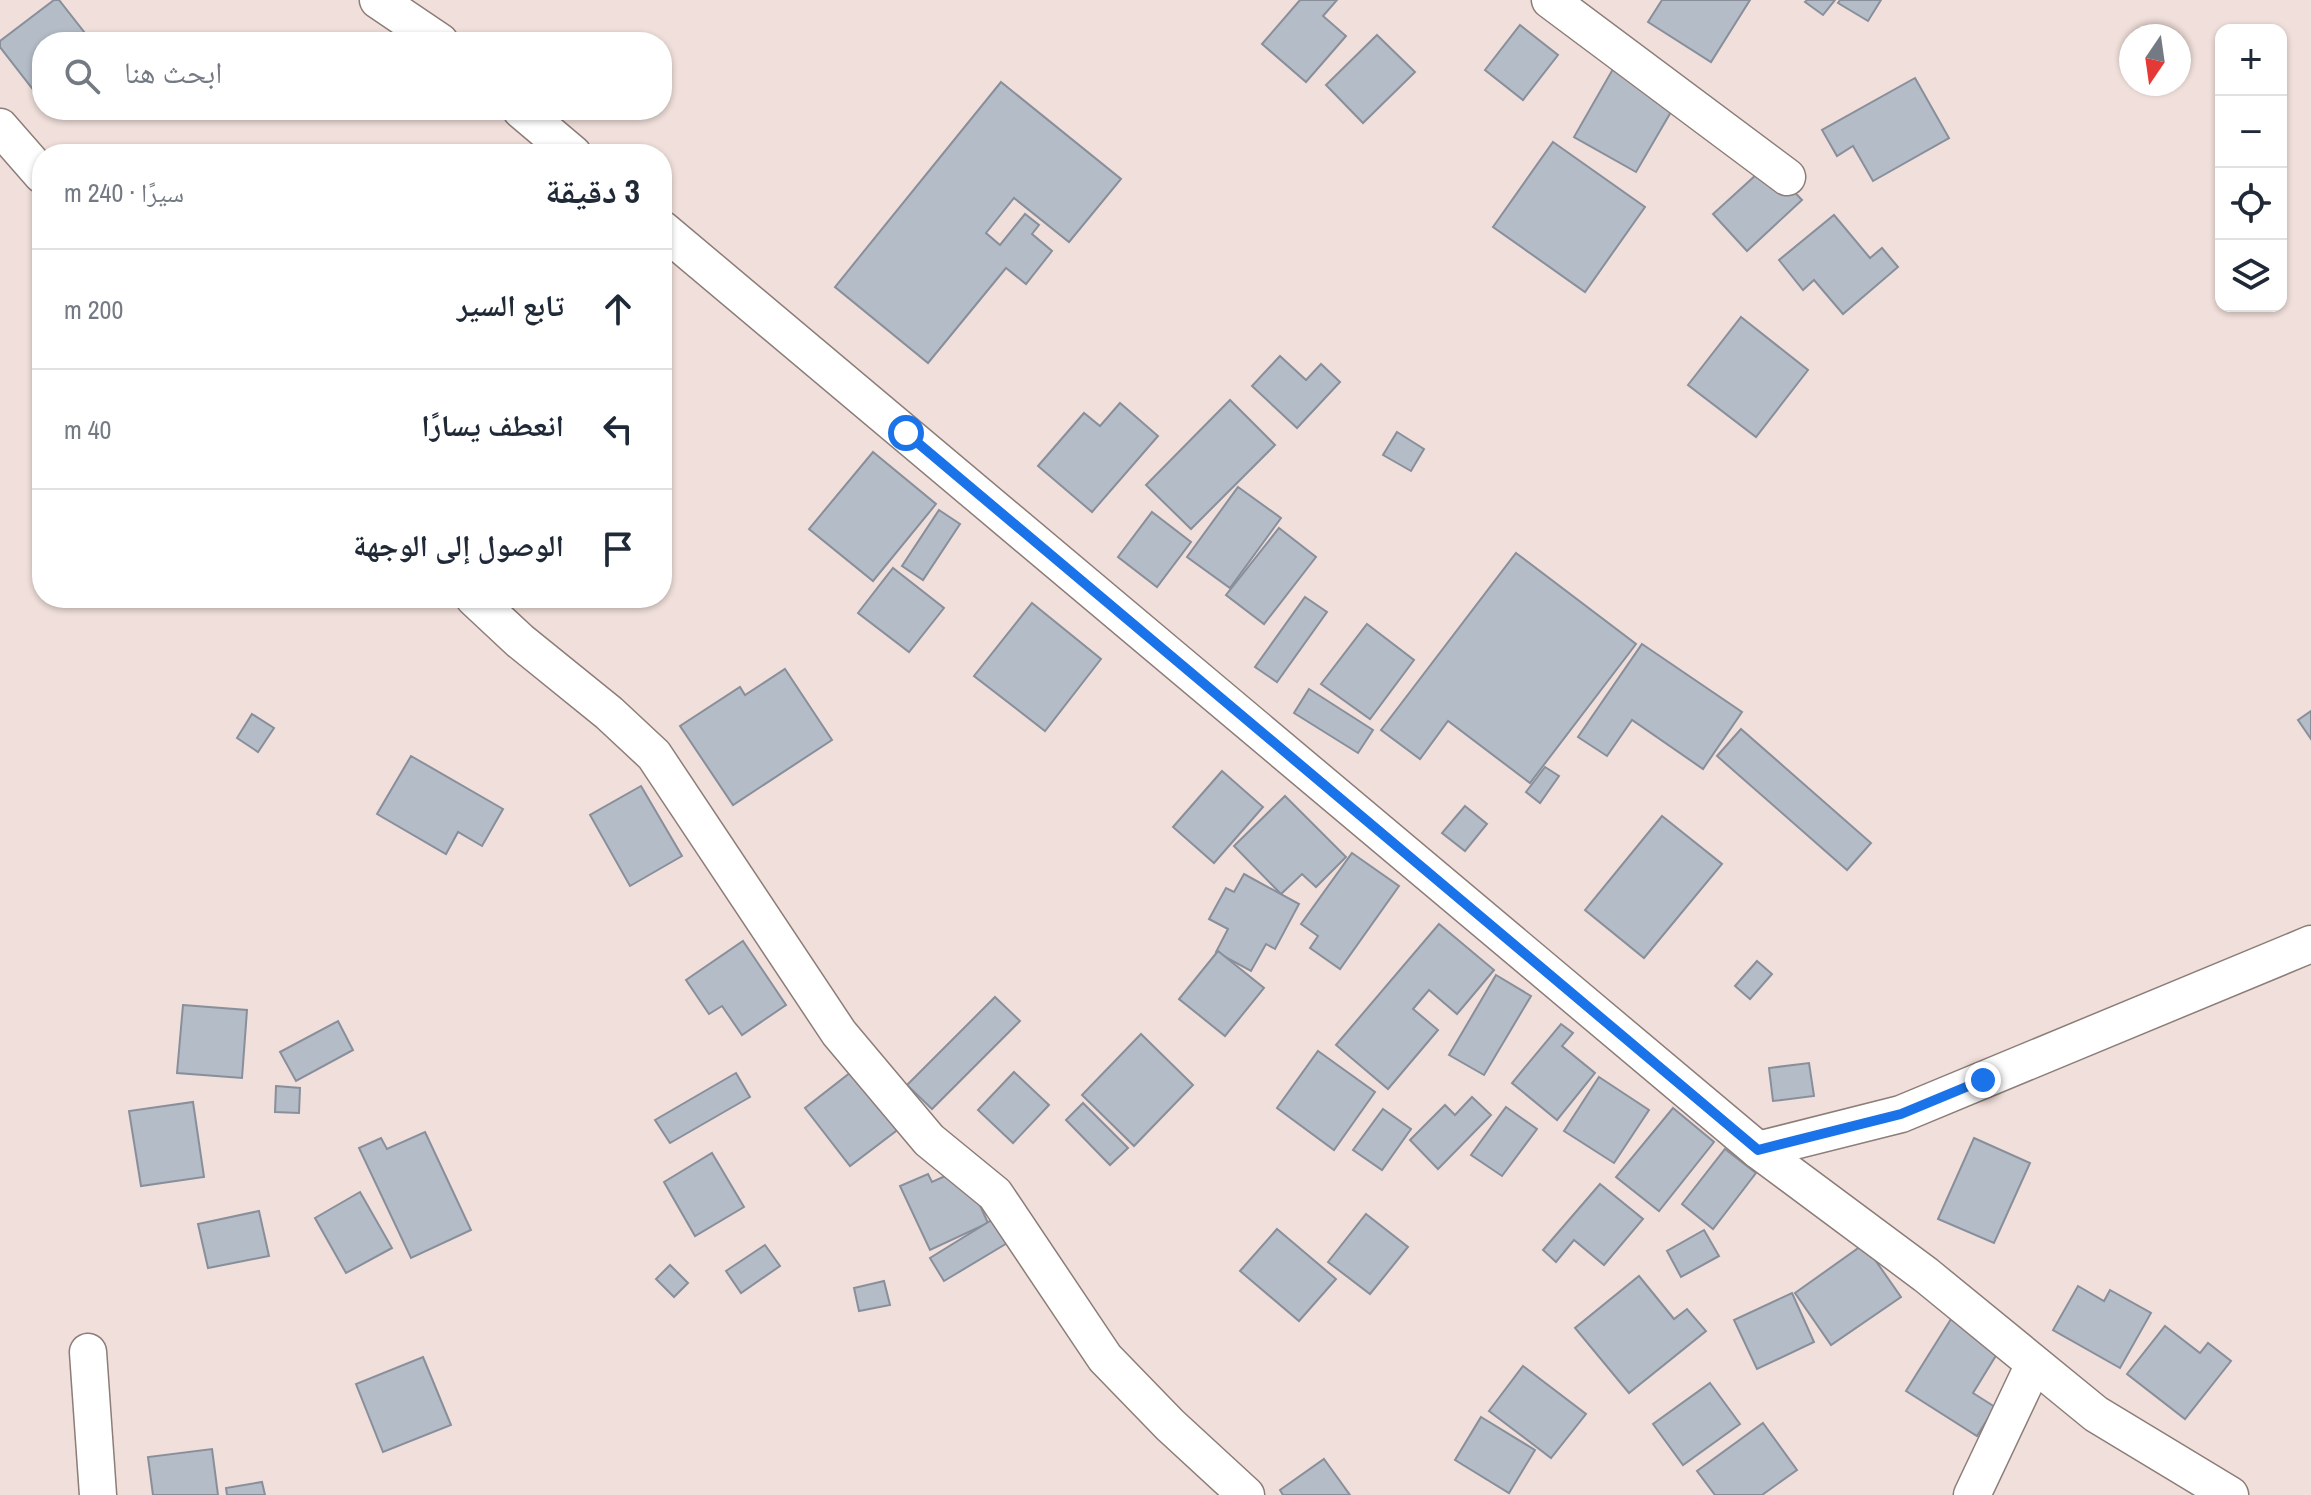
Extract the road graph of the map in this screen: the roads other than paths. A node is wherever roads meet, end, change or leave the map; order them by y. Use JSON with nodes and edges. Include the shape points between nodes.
{"nodes":[{"id":1,"x":378,"y":0,"type":"edge"},
{"id":2,"x":1550,"y":0,"type":"edge"},
{"id":3,"x":425,"y":32,"type":"edge"},
{"id":4,"x":533,"y":120,"type":"edge"},
{"id":5,"x":0,"y":127,"type":"edge"},
{"id":6,"x":561,"y":144,"type":"edge"},
{"id":7,"x":32,"y":164,"type":"edge"},
{"id":8,"x":1787,"y":177,"type":"dead end"},
{"id":9,"x":672,"y":237,"type":"edge"},
{"id":10,"x":485,"y":608,"type":"edge"},
{"id":11,"x":2311,"y":944,"type":"edge"},
{"id":12,"x":1758,"y":1150,"type":"junction"},
{"id":13,"x":88,"y":1352,"type":"dead end"},
{"id":14,"x":2034,"y":1364,"type":"junction"},
{"id":15,"x":98,"y":1495,"type":"edge"},
{"id":16,"x":1246,"y":1495,"type":"edge"},
{"id":17,"x":1972,"y":1495,"type":"edge"},
{"id":18,"x":2230,"y":1495,"type":"edge"}],
"edges":[{"from":1,"to":3,"type":"street"},
{"from":2,"to":8,"type":"street"},
{"from":4,"to":6,"type":"street"},
{"from":5,"to":7,"type":"street"},
{"from":9,"to":12,"type":"street"},
{"from":10,"to":16,"type":"street","via":[[654,755],[839,1033],[929,1140],[995,1194],[1105,1358]]},
{"from":11,"to":12,"type":"street","via":[[1901,1114]]},
{"from":12,"to":14,"type":"street","via":[[1926,1275]]},
{"from":13,"to":15,"type":"street"},
{"from":14,"to":17,"type":"street"},
{"from":14,"to":18,"type":"street","via":[[2096,1414]]}]}
